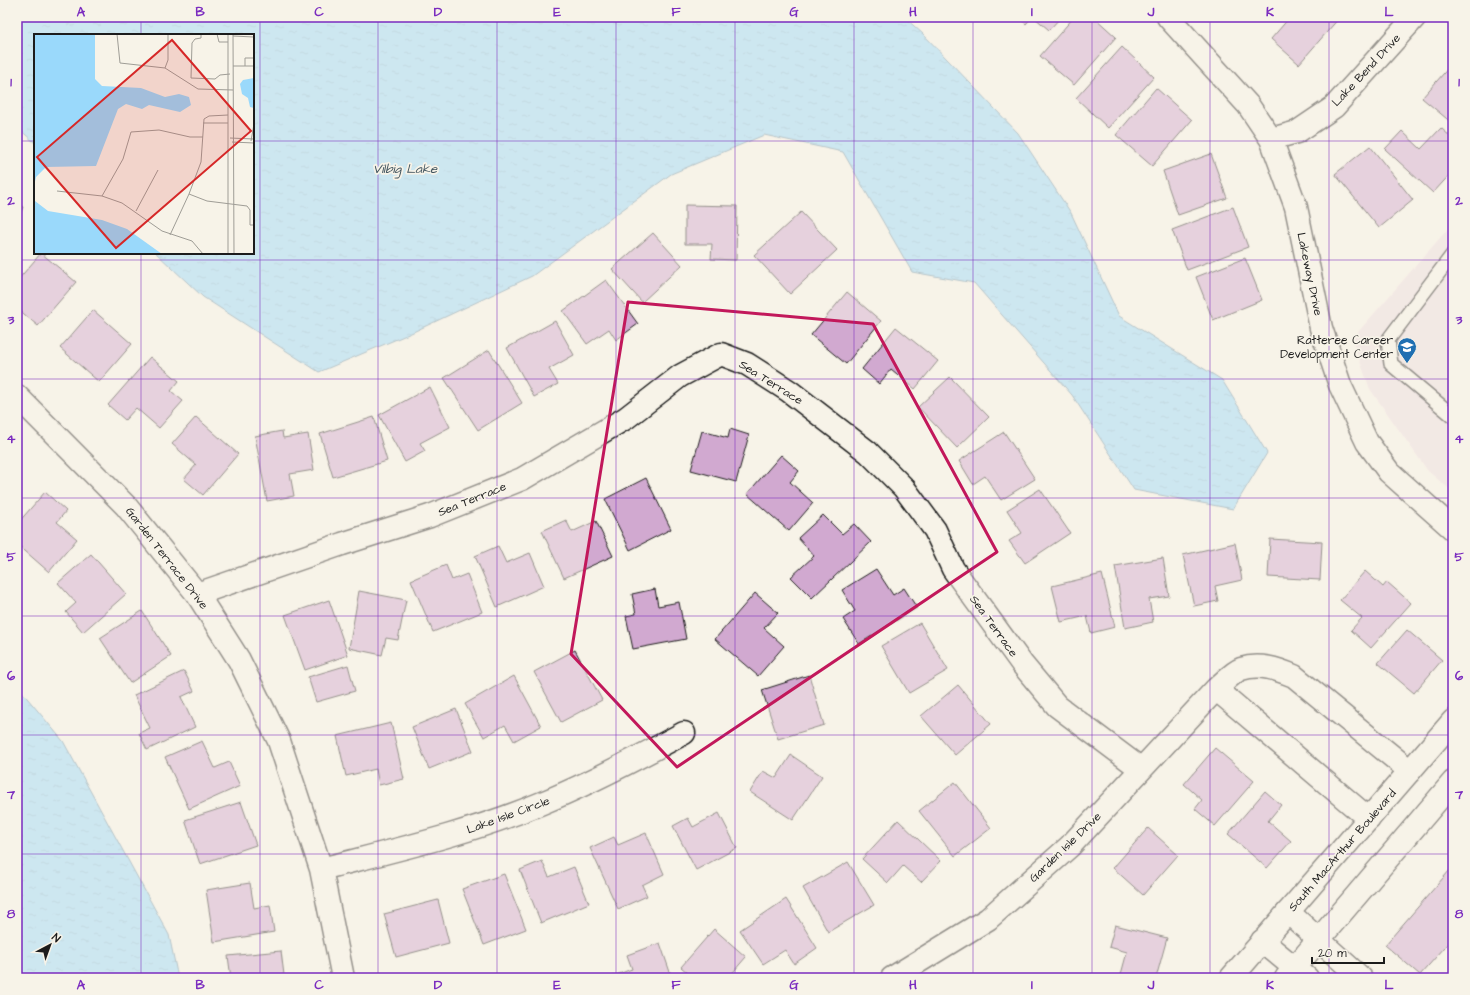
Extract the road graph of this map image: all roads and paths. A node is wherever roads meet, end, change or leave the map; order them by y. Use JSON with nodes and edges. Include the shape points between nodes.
{"nodes":[{"id":1,"x":1168,"y":17,"type":"edge"},
{"id":2,"x":1415,"y":17,"type":"edge"},
{"id":3,"x":1271,"y":139,"type":"junction"},
{"id":4,"x":1453,"y":254,"type":"edge"},
{"id":5,"x":17,"y":396,"type":"edge"},
{"id":6,"x":1453,"y":416,"type":"edge"},
{"id":7,"x":1453,"y":529,"type":"edge"},
{"id":8,"x":197,"y":594,"type":"junction"},
{"id":9,"x":1216,"y":689,"type":"junction"},
{"id":10,"x":1453,"y":721,"type":"edge"},
{"id":11,"x":684,"y":733,"type":"dead end"},
{"id":12,"x":1141,"y":769,"type":"junction"},
{"id":13,"x":1410,"y":771,"type":"junction"},
{"id":14,"x":1453,"y":782,"type":"edge"},
{"id":15,"x":1369,"y":819,"type":"junction"},
{"id":16,"x":321,"y":869,"type":"junction"},
{"id":17,"x":1288,"y":912,"type":"junction"},
{"id":18,"x":1318,"y":939,"type":"junction"},
{"id":19,"x":1262,"y":942,"type":"junction"},
{"id":20,"x":1296,"y":974,"type":"edge"},
{"id":21,"x":343,"y":978,"type":"edge"},
{"id":22,"x":892,"y":978,"type":"edge"},
{"id":23,"x":1231,"y":978,"type":"edge"},
{"id":24,"x":1361,"y":978,"type":"edge"}],
"edges":[{"from":1,"to":3,"type":"street","name":"Lakeway Drive","via":[[1248,105]]},
{"from":2,"to":3,"type":"street","name":"Lake Bend Drive","via":[[1334,107],[1297,132]]},
{"from":3,"to":7,"type":"street","name":"Lakeway Drive","via":[[1296,207],[1321,328],[1340,384],[1367,442],[1389,472]]},
{"from":4,"to":6,"type":"lane","via":[[1388,340],[1392,364]]},
{"from":5,"to":8,"type":"street","name":"Garden Terrace Drive","via":[[126,506]]},
{"from":8,"to":12,"type":"street","name":"Sea Terrace","via":[[430,516],[522,479],[626,418],[680,376],[721,354],[748,364],[789,391],[868,452],[904,488],[935,530],[953,569],[1022,664],[1057,706]]},
{"from":8,"to":16,"type":"street","name":"Garden Terrace Drive","via":[[239,660],[279,741]]},
{"from":9,"to":12,"type":"street","name":"Garden Isle Drive"},
{"from":9,"to":13,"type":"street","name":"Garden Isle Drive","via":[[1240,669],[1259,666],[1275,668],[1294,676]]},
{"from":9,"to":15,"type":"street"},
{"from":10,"to":13,"type":"street","name":"South MacArthur Boulevard"},
{"from":11,"to":16,"type":"street","name":"Lake Isle Circle","via":[[613,771],[542,804],[449,836]]},
{"from":12,"to":22,"type":"street","name":"Garden Isle Drive","via":[[1070,846],[988,919]]},
{"from":13,"to":15,"type":"street","name":"South MacArthur Boulevard"},
{"from":14,"to":18,"type":"street"},
{"from":15,"to":17,"type":"street","name":"South MacArthur Boulevard"},
{"from":16,"to":21,"type":"street","name":"Garden Terrace Drive"},
{"from":17,"to":18,"type":"street"},
{"from":17,"to":19,"type":"street","name":"South MacArthur Boulevard"},
{"from":18,"to":20,"type":"street"},
{"from":18,"to":24,"type":"street"},
{"from":19,"to":20,"type":"street"},
{"from":19,"to":23,"type":"street","name":"South MacArthur Boulevard"}]}
